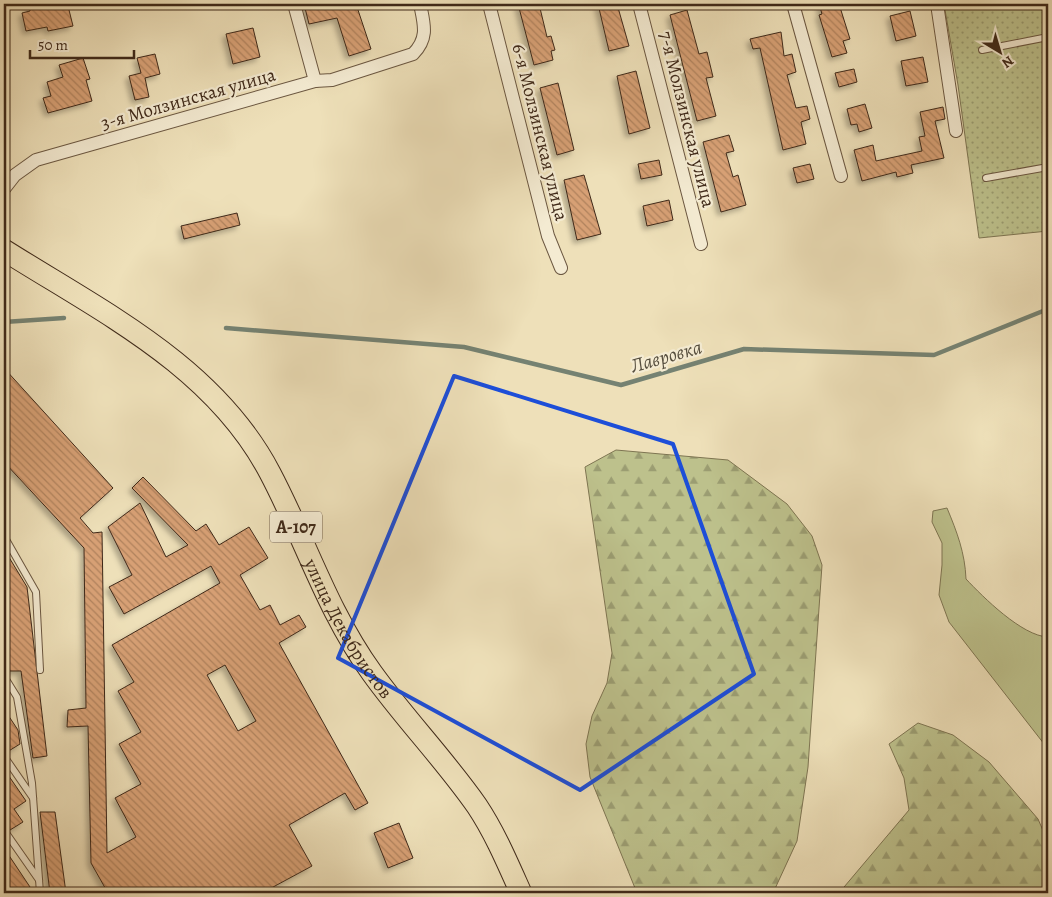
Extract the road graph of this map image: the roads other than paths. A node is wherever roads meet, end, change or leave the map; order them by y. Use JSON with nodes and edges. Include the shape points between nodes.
{"nodes":[{"id":1,"x":294,"y":4,"type":"edge"},
{"id":2,"x":420,"y":4,"type":"edge"},
{"id":3,"x":489,"y":4,"type":"edge"},
{"id":4,"x":639,"y":4,"type":"edge"},
{"id":5,"x":793,"y":4,"type":"edge"},
{"id":6,"x":937,"y":4,"type":"edge"},
{"id":7,"x":1048,"y":37,"type":"edge"},
{"id":8,"x":982,"y":50,"type":"dead end"},
{"id":9,"x":314,"y":82,"type":"junction"},
{"id":10,"x":956,"y":132,"type":"dead end"},
{"id":11,"x":1048,"y":166,"type":"edge"},
{"id":12,"x":841,"y":176,"type":"dead end"},
{"id":13,"x":986,"y":178,"type":"dead end"},
{"id":14,"x":4,"y":189,"type":"edge"},
{"id":15,"x":701,"y":244,"type":"dead end"},
{"id":16,"x":4,"y":250,"type":"edge"},
{"id":17,"x":561,"y":268,"type":"dead end"},
{"id":18,"x":4,"y":536,"type":"edge"},
{"id":19,"x":40,"y":670,"type":"dead end"},
{"id":20,"x":4,"y":676,"type":"edge"},
{"id":21,"x":4,"y":756,"type":"edge"},
{"id":22,"x":33,"y":799,"type":"junction"},
{"id":23,"x":4,"y":830,"type":"edge"},
{"id":24,"x":39,"y":880,"type":"junction"},
{"id":25,"x":40,"y":893,"type":"edge"},
{"id":26,"x":521,"y":893,"type":"edge"}],
"edges":[{"from":1,"to":9,"type":"street"},
{"from":2,"to":9,"type":"street","via":[[425,31],[422,46],[413,54],[332,80]]},
{"from":3,"to":17,"type":"street","name":"6-я Молзинская улица","via":[[548,236]]},
{"from":4,"to":15,"type":"street","name":"7-я Молзинская улица"},
{"from":5,"to":12,"type":"street"},
{"from":6,"to":10,"type":"street"},
{"from":7,"to":8,"type":"lane"},
{"from":9,"to":14,"type":"street","name":"3-я Молзинская улица","via":[[36,160]]},
{"from":11,"to":13,"type":"lane"},
{"from":16,"to":26,"type":"highway","name":"улица Декабристов","number":"А-107","via":[[172,358],[222,404],[270,472],[321,587],[344,629],[372,673],[478,808]]},
{"from":18,"to":19,"type":"lane","via":[[36,592]]},
{"from":20,"to":22,"type":"lane","via":[[17,697]]},
{"from":21,"to":22,"type":"lane"},
{"from":22,"to":24,"type":"lane"},
{"from":23,"to":24,"type":"lane"},
{"from":24,"to":25,"type":"lane"}]}
